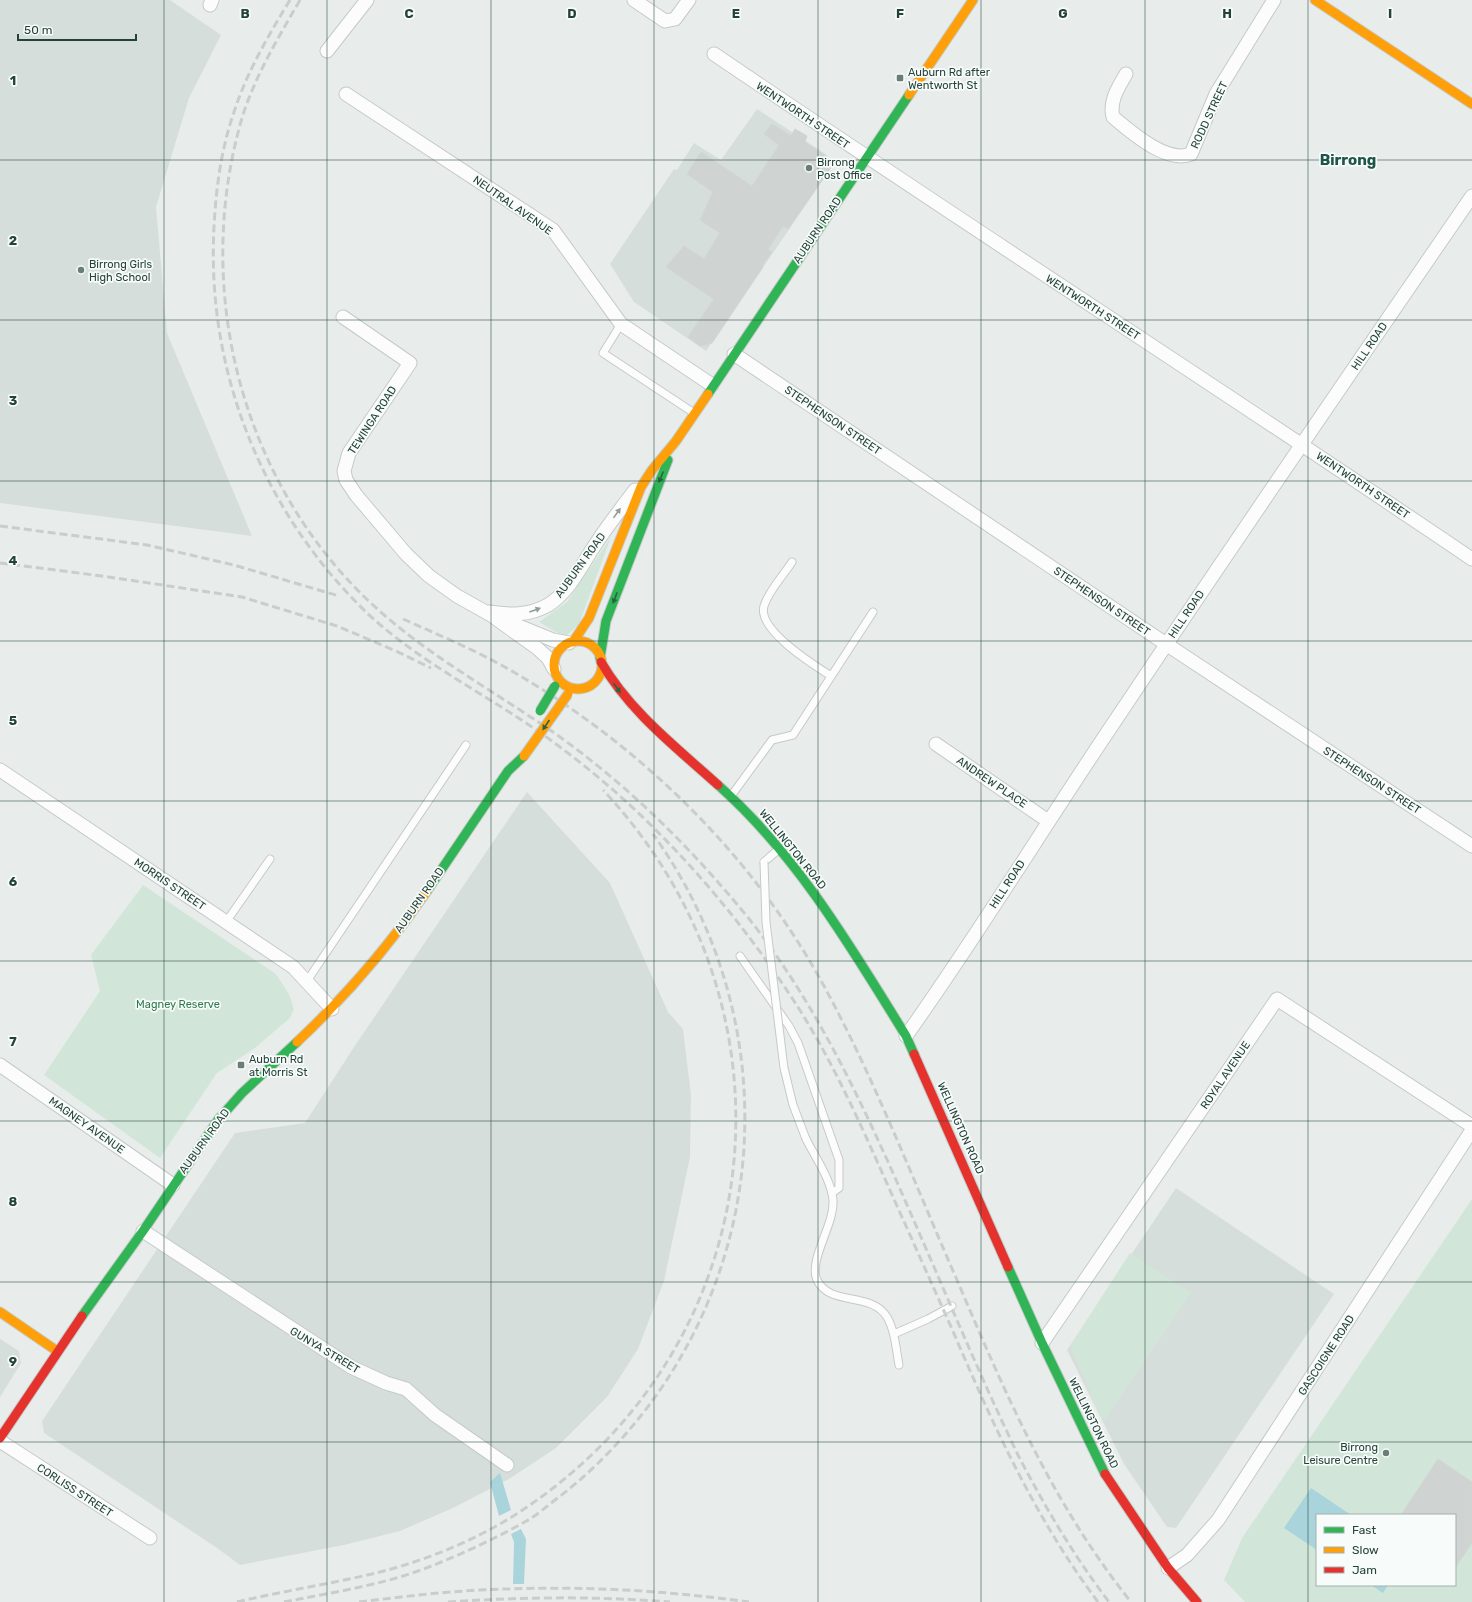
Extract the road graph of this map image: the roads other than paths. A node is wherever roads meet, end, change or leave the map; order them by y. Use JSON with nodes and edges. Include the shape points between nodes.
{"nodes":[{"id":1,"x":367,"y":0,"type":"edge"},
{"id":2,"x":634,"y":0,"type":"edge"},
{"id":3,"x":689,"y":0,"type":"edge"},
{"id":4,"x":973,"y":0,"type":"edge"},
{"id":5,"x":1274,"y":0,"type":"edge"},
{"id":6,"x":1315,"y":0,"type":"edge"},
{"id":7,"x":327,"y":51,"type":"dead end"},
{"id":8,"x":714,"y":54,"type":"dead end"},
{"id":9,"x":1126,"y":74,"type":"dead end"},
{"id":10,"x":346,"y":94,"type":"dead end"},
{"id":11,"x":1472,"y":104,"type":"edge"},
{"id":12,"x":866,"y":157,"type":"junction"},
{"id":13,"x":1472,"y":196,"type":"edge"},
{"id":14,"x":343,"y":317,"type":"dead end"},
{"id":15,"x":621,"y":324,"type":"junction"},
{"id":16,"x":734,"y":354,"type":"junction"},
{"id":17,"x":712,"y":385,"type":"junction"},
{"id":18,"x":694,"y":413,"type":"junction"},
{"id":19,"x":676,"y":441,"type":"junction"},
{"id":20,"x":1302,"y":444,"type":"junction"},
{"id":21,"x":652,"y":470,"type":"junction"},
{"id":22,"x":1472,"y":559,"type":"edge"},
{"id":23,"x":792,"y":562,"type":"dead end"},
{"id":24,"x":873,"y":612,"type":"dead end"},
{"id":25,"x":487,"y":613,"type":"junction"},
{"id":26,"x":571,"y":642,"type":"junction"},
{"id":27,"x":1166,"y":644,"type":"junction"},
{"id":28,"x":601,"y":660,"type":"junction"},
{"id":29,"x":555,"y":672,"type":"junction"},
{"id":30,"x":831,"y":676,"type":"junction"},
{"id":31,"x":582,"y":688,"type":"junction"},
{"id":32,"x":601,"y":693,"type":"dead end"},
{"id":33,"x":617,"y":701,"type":"dead end"},
{"id":34,"x":636,"y":711,"type":"junction"},
{"id":35,"x":536,"y":718,"type":"dead end"},
{"id":36,"x":936,"y":744,"type":"dead end"},
{"id":37,"x":466,"y":745,"type":"dead end"},
{"id":38,"x":513,"y":754,"type":"dead end"},
{"id":39,"x":0,"y":770,"type":"edge"},
{"id":40,"x":508,"y":771,"type":"junction"},
{"id":41,"x":731,"y":796,"type":"junction"},
{"id":42,"x":1048,"y":821,"type":"junction"},
{"id":43,"x":1472,"y":846,"type":"edge"},
{"id":44,"x":779,"y":849,"type":"junction"},
{"id":45,"x":270,"y":859,"type":"dead end"},
{"id":46,"x":226,"y":922,"type":"junction"},
{"id":47,"x":740,"y":956,"type":"dead end"},
{"id":48,"x":307,"y":981,"type":"junction"},
{"id":49,"x":332,"y":1009,"type":"junction"},
{"id":50,"x":906,"y":1036,"type":"junction"},
{"id":51,"x":0,"y":1065,"type":"edge"},
{"id":52,"x":1472,"y":1126,"type":"edge"},
{"id":53,"x":1472,"y":1130,"type":"edge"},
{"id":54,"x":173,"y":1185,"type":"junction"},
{"id":55,"x":832,"y":1193,"type":"junction"},
{"id":56,"x":143,"y":1232,"type":"junction"},
{"id":57,"x":952,"y":1306,"type":"dead end"},
{"id":58,"x":0,"y":1312,"type":"edge"},
{"id":59,"x":894,"y":1334,"type":"junction"},
{"id":60,"x":1042,"y":1343,"type":"junction"},
{"id":61,"x":57,"y":1351,"type":"junction"},
{"id":62,"x":899,"y":1365,"type":"dead end"},
{"id":63,"x":0,"y":1440,"type":"edge"},
{"id":64,"x":507,"y":1465,"type":"dead end"},
{"id":65,"x":150,"y":1538,"type":"dead end"},
{"id":66,"x":1168,"y":1568,"type":"junction"},
{"id":67,"x":1197,"y":1602,"type":"edge"}],
"edges":[{"from":1,"to":7,"type":"street"},
{"from":2,"to":3,"type":"street","via":[[665,21],[675,19]]},
{"from":4,"to":12,"type":"main road","name":"AUBURN ROAD"},
{"from":5,"to":9,"type":"street","name":"RODD STREET","via":[[1216,94],[1191,154],[1183,158],[1171,156],[1155,148],[1113,117],[1111,108],[1114,97]]},
{"from":6,"to":11,"type":"main road"},
{"from":8,"to":12,"type":"street","name":"WENTWORTH STREET"},
{"from":10,"to":15,"type":"street","name":"NEUTRAL AVENUE","via":[[553,230]]},
{"from":12,"to":16,"type":"main road","name":"AUBURN ROAD"},
{"from":12,"to":20,"type":"street","name":"WENTWORTH STREET"},
{"from":13,"to":20,"type":"street","name":"HILL ROAD"},
{"from":14,"to":25,"type":"street","name":"TEWINGA ROAD","via":[[410,363],[349,453],[344,471],[346,480],[406,554],[430,576]]},
{"from":15,"to":17,"type":"street","name":"NEUTRAL AVENUE"},
{"from":15,"to":18,"type":"lane","via":[[603,353]]},
{"from":16,"to":17,"type":"main road","name":"AUBURN ROAD"},
{"from":16,"to":27,"type":"street","name":"STEPHENSON STREET"},
{"from":17,"to":18,"type":"main road","name":"AUBURN ROAD"},
{"from":18,"to":19,"type":"main road","name":"AUBURN ROAD"},
{"from":19,"to":21,"type":"main road","name":"AUBURN ROAD"},
{"from":19,"to":28,"type":"main road","name":"AUBURN ROAD","one_way":true,"via":[[606,621]]},
{"from":20,"to":22,"type":"street","name":"WENTWORTH STREET"},
{"from":20,"to":27,"type":"street","name":"HILL ROAD"},
{"from":25,"to":21,"type":"street","name":"AUBURN ROAD","one_way":true,"via":[[524,614],[554,601],[569,584],[620,509]]},
{"from":21,"to":26,"type":"main road","name":"AUBURN ROAD","via":[[635,501],[589,618],[583,630]]},
{"from":23,"to":30,"type":"lane","via":[[769,594],[764,608],[765,620],[791,648]]},
{"from":24,"to":30,"type":"lane"},
{"from":25,"to":26,"type":"street","name":"TEWINGA ROAD","via":[[551,639]]},
{"from":25,"to":29,"type":"street","name":"TEWINGA ROAD","via":[[537,648],[548,658]]},
{"from":26,"to":28,"type":"main road","via":[[590,645]]},
{"from":26,"to":29,"type":"main road","via":[[556,655]]},
{"from":27,"to":42,"type":"street","name":"HILL ROAD"},
{"from":27,"to":43,"type":"street","name":"STEPHENSON STREET"},
{"from":28,"to":31,"type":"main road","via":[[601,671],[596,680]]},
{"from":28,"to":34,"type":"main road","name":"WELLINGTON ROAD","one_way":true,"via":[[612,681]]},
{"from":29,"to":31,"type":"main road","via":[[568,687]]},
{"from":29,"to":35,"type":"main road","bridge":true,"via":[[555,686]]},
{"from":30,"to":41,"type":"lane","via":[[793,735],[772,740]]},
{"from":31,"to":32,"type":"main road"},
{"from":31,"to":40,"type":"main road","name":"AUBURN ROAD","one_way":true,"bridge":true,"via":[[568,694],[524,756]]},
{"from":33,"to":34,"type":"main road","name":"WELLINGTON ROAD"},
{"from":34,"to":41,"type":"main road","name":"WELLINGTON ROAD"},
{"from":36,"to":42,"type":"street","name":"ANDREW PLACE"},
{"from":37,"to":48,"type":"lane"},
{"from":38,"to":40,"type":"main road","name":"AUBURN ROAD"},
{"from":39,"to":46,"type":"street","name":"MORRIS STREET"},
{"from":40,"to":49,"type":"main road","name":"AUBURN ROAD","via":[[406,921]]},
{"from":41,"to":44,"type":"main road","name":"WELLINGTON ROAD"},
{"from":42,"to":50,"type":"street","name":"HILL ROAD","via":[[933,999]]},
{"from":44,"to":50,"type":"main road","name":"WELLINGTON ROAD","via":[[839,927]]},
{"from":44,"to":55,"type":"lane","bridge":true,"via":[[764,862],[766,922],[784,1068],[793,1105],[806,1139]]},
{"from":45,"to":46,"type":"lane"},
{"from":46,"to":48,"type":"street","name":"MORRIS STREET","via":[[293,967]]},
{"from":47,"to":55,"type":"lane","via":[[798,1043],[839,1160],[839,1188]]},
{"from":48,"to":49,"type":"street","name":"MORRIS STREET"},
{"from":49,"to":54,"type":"main road","name":"AUBURN ROAD","via":[[242,1093],[218,1120]]},
{"from":50,"to":60,"type":"main road","name":"WELLINGTON ROAD"},
{"from":51,"to":54,"type":"street","name":"MAGNEY AVENUE"},
{"from":52,"to":60,"type":"street","name":"ROYAL AVENUE","via":[[1277,999]]},
{"from":53,"to":66,"type":"street","name":"GASCOIGNE ROAD","via":[[1218,1520],[1187,1555]]},
{"from":54,"to":56,"type":"main road","name":"AUBURN ROAD"},
{"from":55,"to":59,"type":"lane","via":[[833,1214],[816,1266],[818,1281],[831,1293],[877,1306],[886,1316]]},
{"from":56,"to":61,"type":"main road","name":"AUBURN ROAD"},
{"from":56,"to":64,"type":"street","name":"GUNYA STREET","via":[[344,1363],[406,1389],[435,1416]]},
{"from":57,"to":59,"type":"lane"},
{"from":58,"to":61,"type":"main road"},
{"from":59,"to":62,"type":"lane"},
{"from":60,"to":66,"type":"main road","name":"WELLINGTON ROAD","via":[[1100,1467]]},
{"from":61,"to":63,"type":"main road","name":"AUBURN ROAD"},
{"from":63,"to":65,"type":"street","name":"CORLISS STREET"},
{"from":66,"to":67,"type":"main road","name":"WELLINGTON ROAD"}]}
